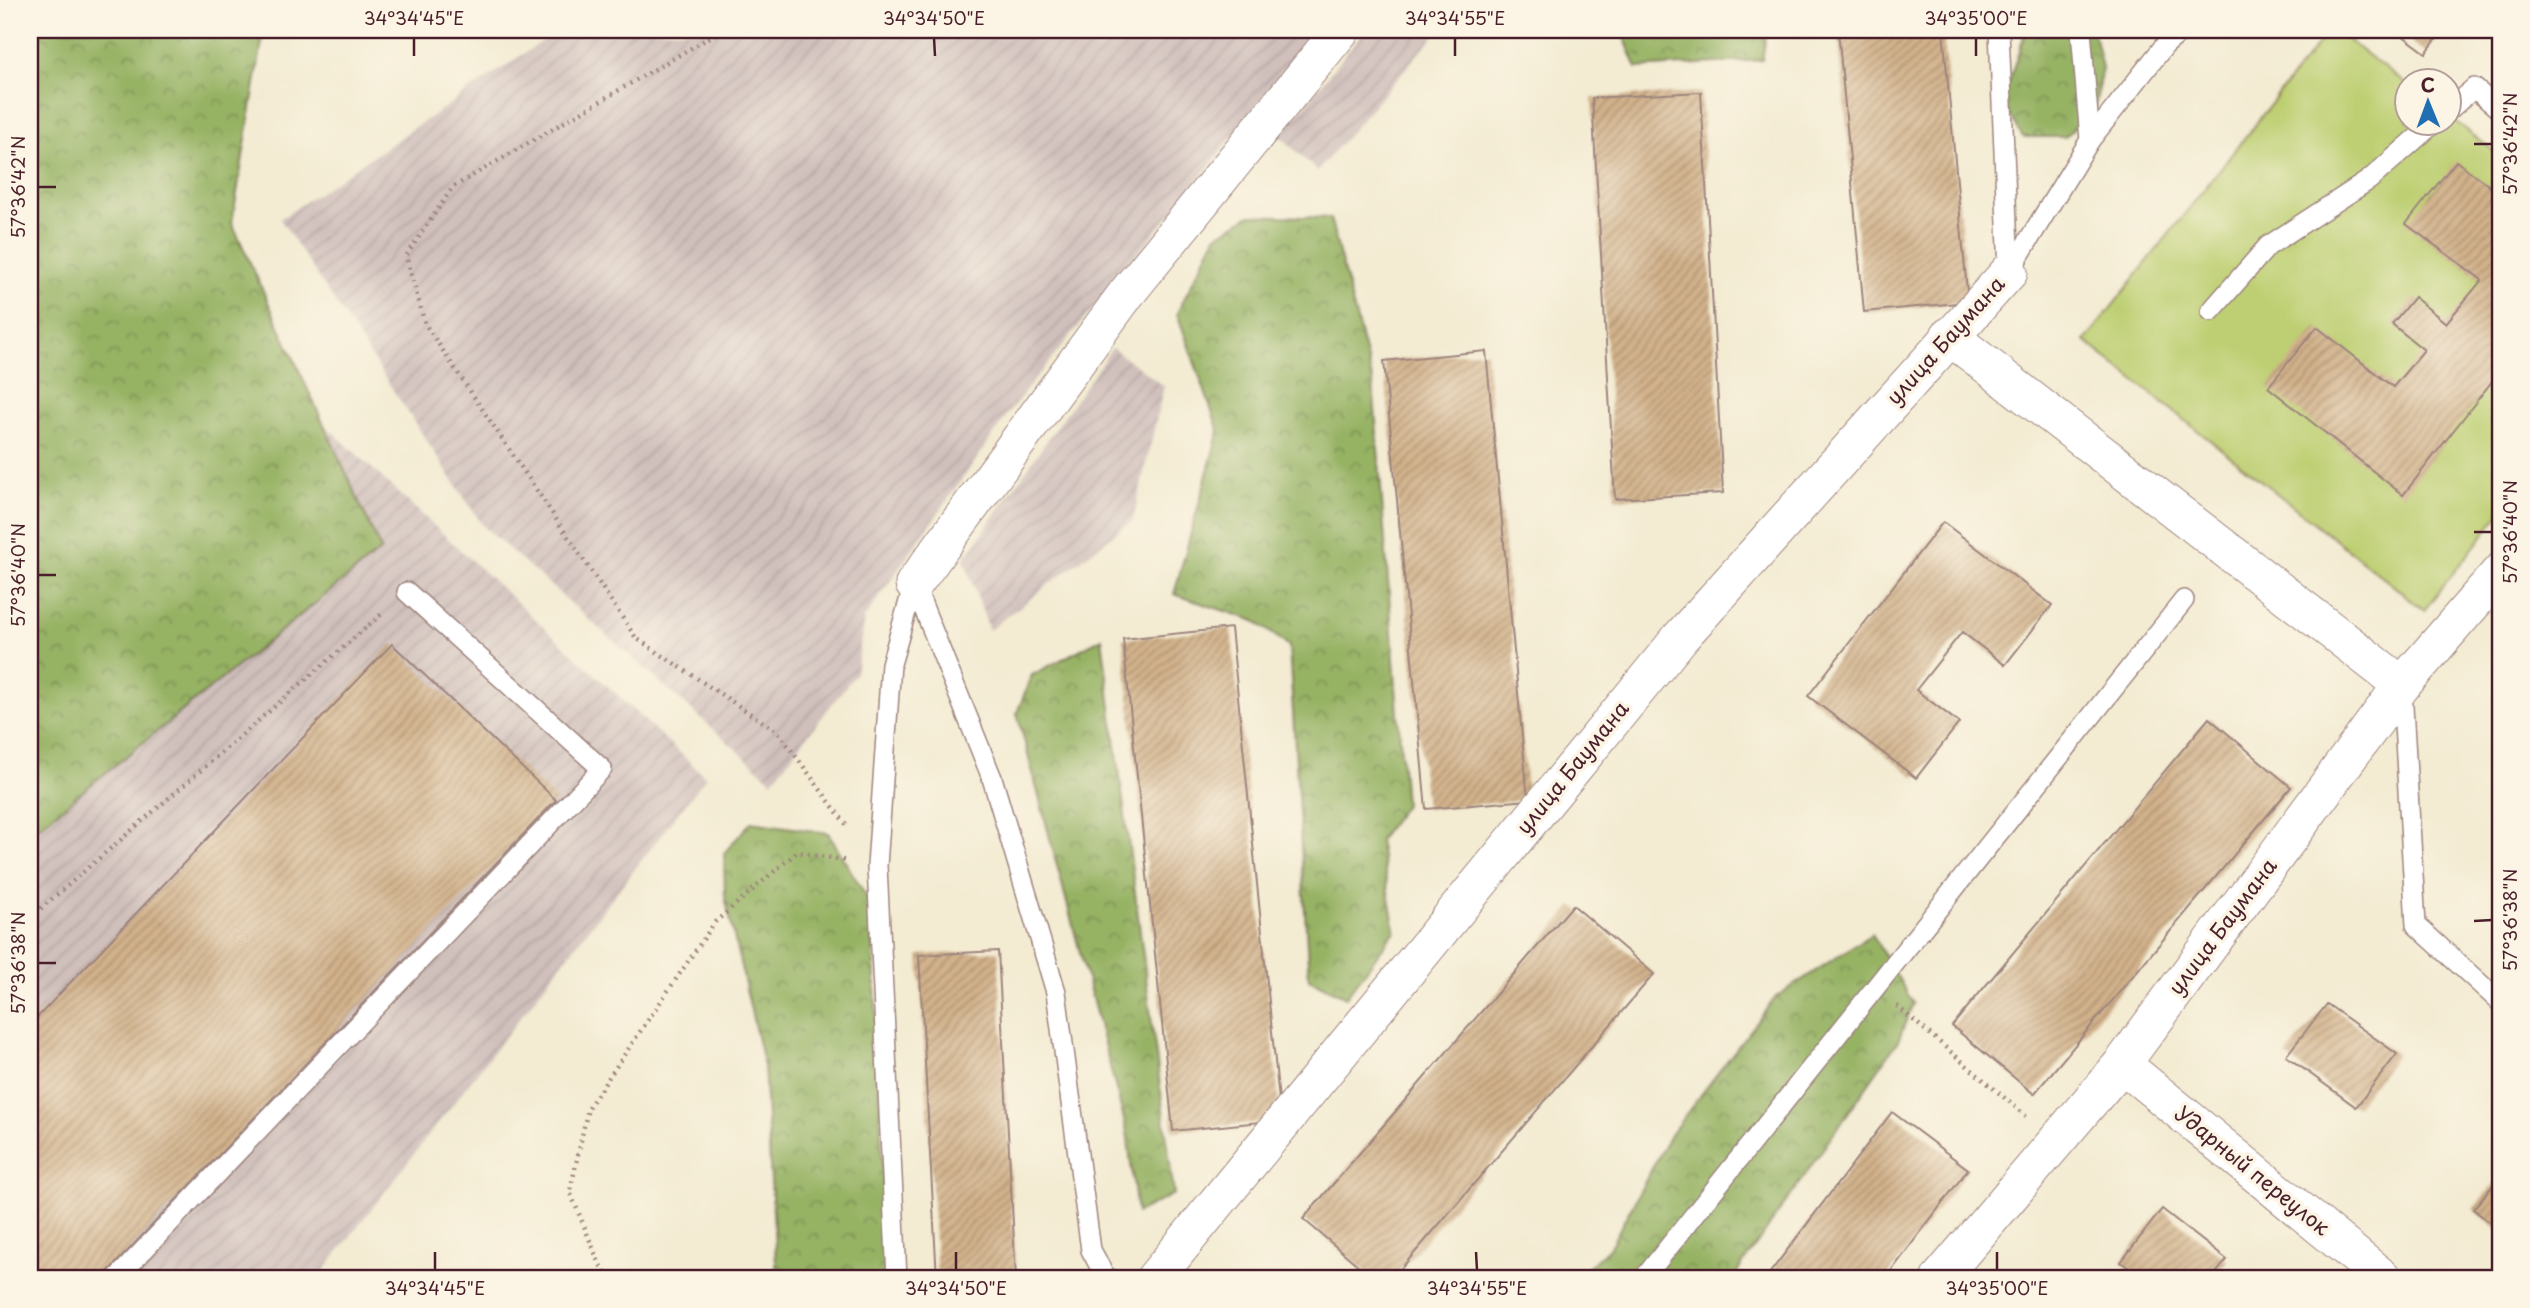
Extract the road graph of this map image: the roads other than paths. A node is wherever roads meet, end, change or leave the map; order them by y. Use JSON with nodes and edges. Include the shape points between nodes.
{"nodes":[{"id":1,"x":1341,"y":30,"type":"edge"},
{"id":2,"x":1999,"y":30,"type":"edge"},
{"id":3,"x":2081,"y":30,"type":"edge"},
{"id":4,"x":2183,"y":30,"type":"edge"},
{"id":5,"x":2464,"y":96,"type":"edge"},
{"id":6,"x":2500,"y":110,"type":"edge"},
{"id":7,"x":2419,"y":136,"type":"edge"},
{"id":8,"x":2090,"y":140,"type":"junction"},
{"id":9,"x":2009,"y":272,"type":"junction"},
{"id":10,"x":2211,"y":311,"type":"dead end"},
{"id":11,"x":1949,"y":336,"type":"junction"},
{"id":12,"x":2500,"y":572,"type":"edge"},
{"id":13,"x":914,"y":584,"type":"junction"},
{"id":14,"x":407,"y":592,"type":"road end"},
{"id":15,"x":2183,"y":600,"type":"dead end"},
{"id":16,"x":2402,"y":685,"type":"junction"},
{"id":17,"x":2500,"y":1002,"type":"edge"},
{"id":18,"x":2122,"y":1064,"type":"junction"},
{"id":19,"x":117,"y":1278,"type":"edge"},
{"id":20,"x":897,"y":1278,"type":"edge"},
{"id":21,"x":1106,"y":1278,"type":"edge"},
{"id":22,"x":1155,"y":1278,"type":"edge"},
{"id":23,"x":1644,"y":1278,"type":"edge"},
{"id":24,"x":1941,"y":1278,"type":"edge"},
{"id":25,"x":2383,"y":1278,"type":"edge"}],
"edges":[{"from":1,"to":13,"type":"street","via":[[1126,294]]},
{"from":2,"to":9,"type":"lane"},
{"from":3,"to":8,"type":"lane"},
{"from":4,"to":8,"type":"lane","via":[[2165,45]]},
{"from":5,"to":6,"type":"lane","via":[[2474,88]]},
{"from":7,"to":10,"type":"lane","via":[[2369,180],[2268,246]]},
{"from":8,"to":9,"type":"lane"},
{"from":9,"to":11,"type":"street","name":"улица Баумана"},
{"from":11,"to":16,"type":"street"},
{"from":11,"to":22,"type":"street","name":"улица Баумана","via":[[1680,638]]},
{"from":12,"to":16,"type":"street","name":"улица Баумана"},
{"from":13,"to":20,"type":"lane","via":[[891,664],[877,866]]},
{"from":13,"to":21,"type":"lane","via":[[992,778],[1056,992],[1091,1250]]},
{"from":14,"to":19,"type":"lane","via":[[602,768]]},
{"from":15,"to":23,"type":"lane"},
{"from":16,"to":17,"type":"lane","via":[[2416,925]]},
{"from":16,"to":18,"type":"street","name":"улица Баумана"},
{"from":18,"to":24,"type":"street","name":"улица Баумана"},
{"from":18,"to":25,"type":"street","name":"Ударный переулок"}]}
